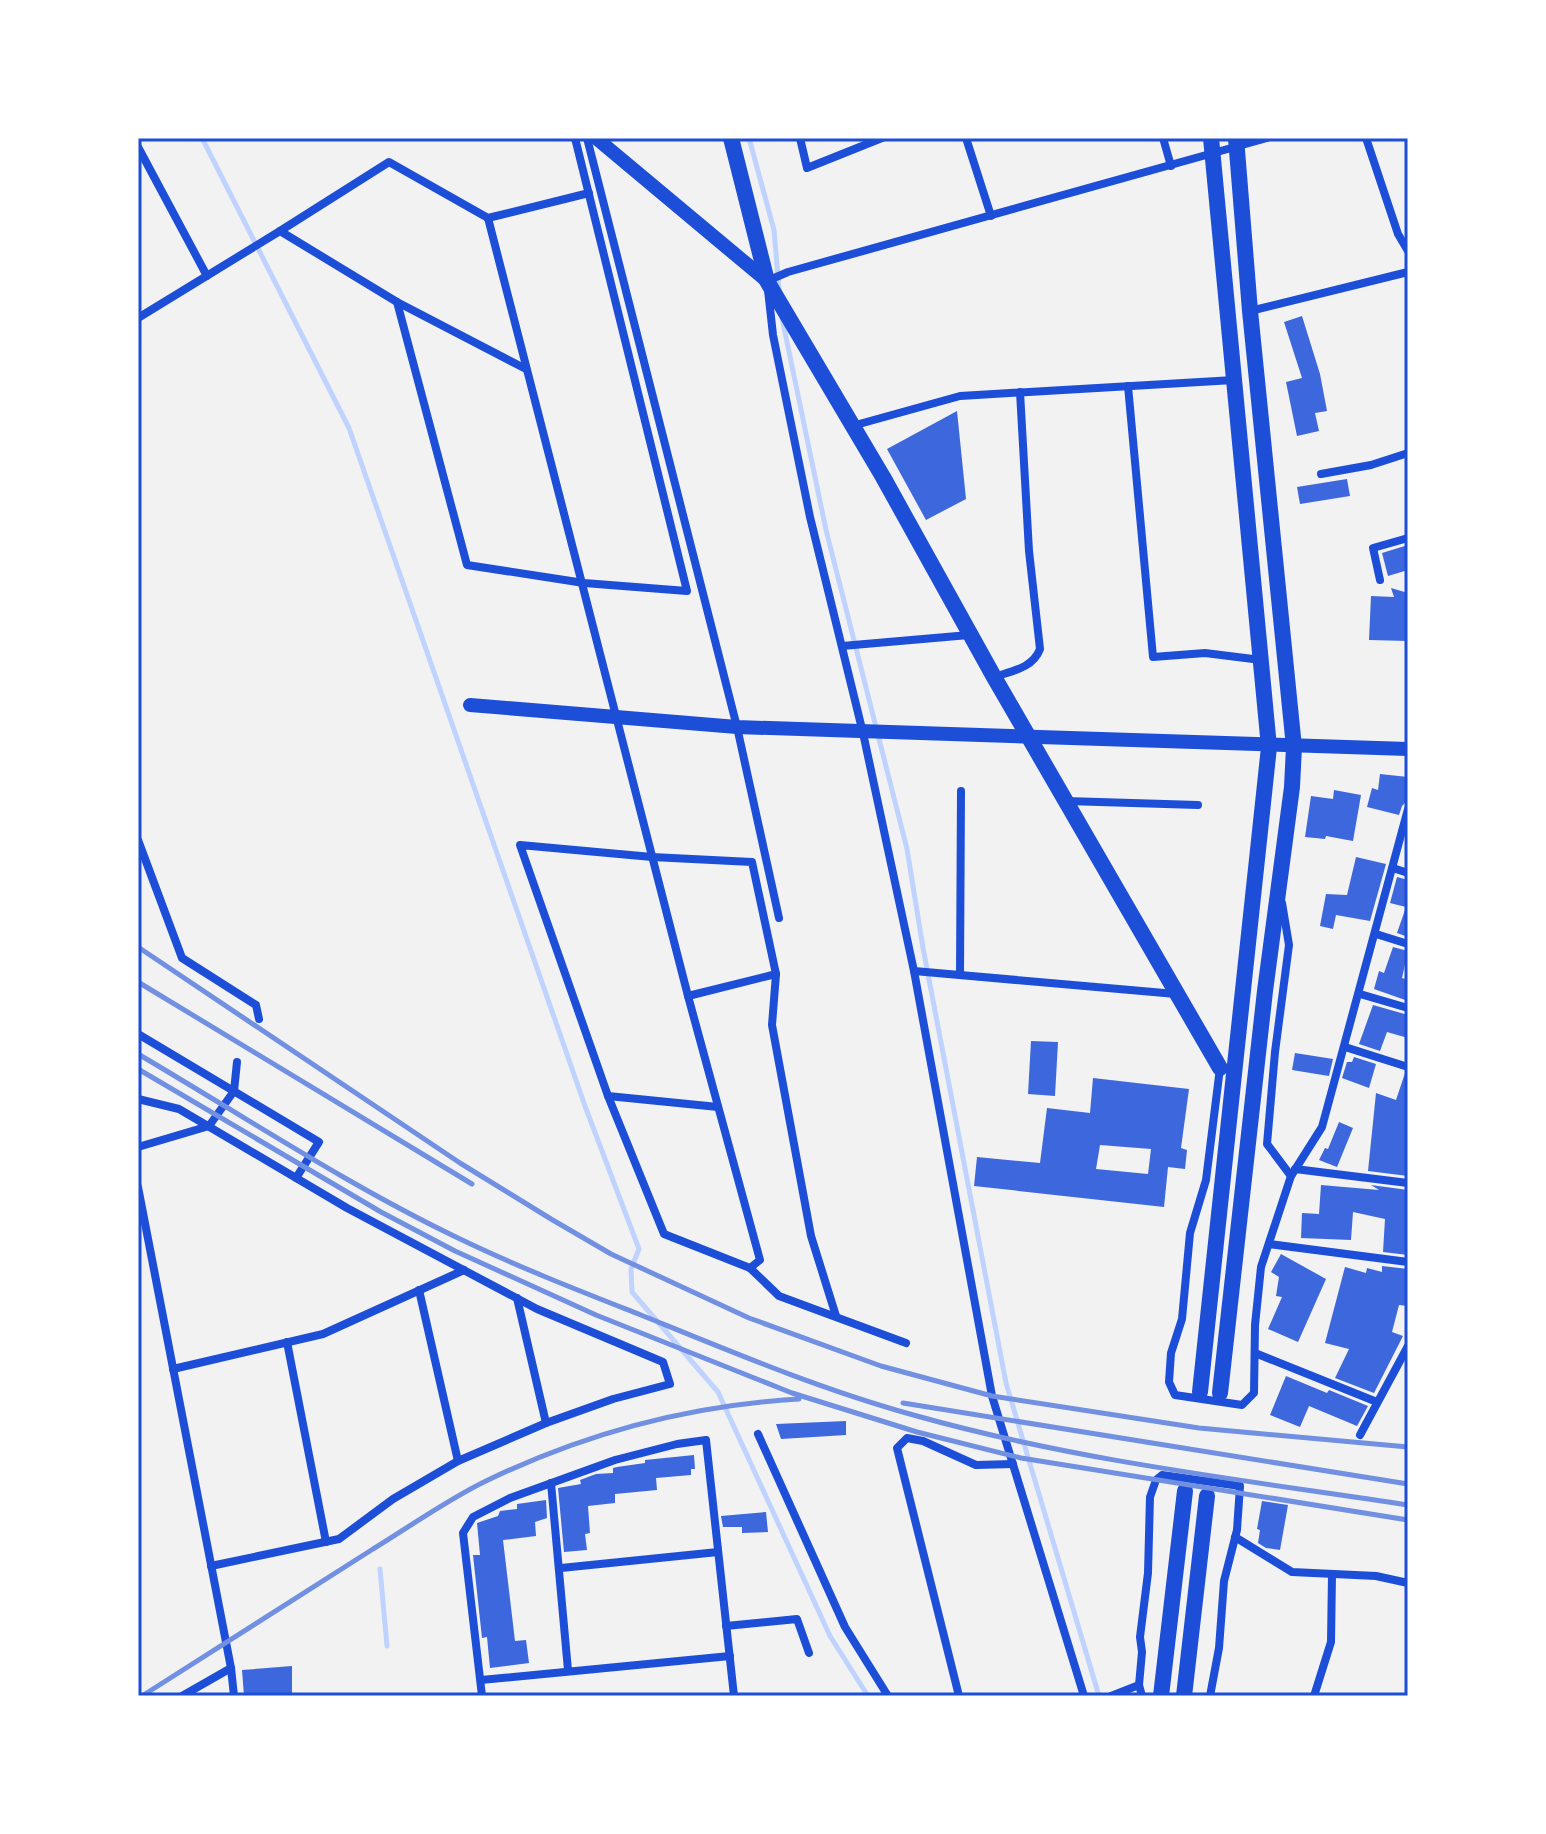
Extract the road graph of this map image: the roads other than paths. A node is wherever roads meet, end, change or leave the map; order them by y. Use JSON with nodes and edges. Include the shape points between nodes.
{"nodes":[{"id":1,"x":575,"y":138,"type":"edge"},
{"id":2,"x":587,"y":138,"type":"edge"},
{"id":3,"x":596,"y":138,"type":"edge"},
{"id":4,"x":731,"y":138,"type":"edge"},
{"id":5,"x":800,"y":138,"type":"edge"},
{"id":6,"x":882,"y":138,"type":"edge"},
{"id":7,"x":966,"y":138,"type":"edge"},
{"id":8,"x":1163,"y":138,"type":"edge"},
{"id":9,"x":1267,"y":138,"type":"edge"},
{"id":10,"x":1369,"y":139,"type":"edge"},
{"id":11,"x":1237,"y":142,"type":"edge"},
{"id":12,"x":1212,"y":146,"type":"edge"},
{"id":13,"x":138,"y":147,"type":"edge"},
{"id":14,"x":1171,"y":166,"type":"junction"},
{"id":15,"x":589,"y":193,"type":"junction"},
{"id":16,"x":991,"y":216,"type":"junction"},
{"id":17,"x":488,"y":218,"type":"junction"},
{"id":18,"x":1408,"y":230,"type":"edge"},
{"id":19,"x":280,"y":231,"type":"junction"},
{"id":20,"x":1398,"y":234,"type":"junction"},
{"id":21,"x":1408,"y":251,"type":"edge"},
{"id":22,"x":1408,"y":272,"type":"edge"},
{"id":23,"x":207,"y":276,"type":"junction"},
{"id":24,"x":767,"y":281,"type":"junction"},
{"id":25,"x":397,"y":302,"type":"junction"},
{"id":26,"x":1250,"y":311,"type":"junction"},
{"id":27,"x":138,"y":318,"type":"edge"},
{"id":28,"x":526,"y":369,"type":"junction"},
{"id":29,"x":1235,"y":380,"type":"junction"},
{"id":30,"x":1128,"y":386,"type":"junction"},
{"id":31,"x":1020,"y":392,"type":"junction"},
{"id":32,"x":851,"y":426,"type":"junction"},
{"id":33,"x":1408,"y":453,"type":"edge"},
{"id":34,"x":1321,"y":474,"type":"dead end"},
{"id":35,"x":1408,"y":538,"type":"edge"},
{"id":36,"x":1380,"y":580,"type":"dead end"},
{"id":37,"x":584,"y":583,"type":"junction"},
{"id":38,"x":972,"y":635,"type":"junction"},
{"id":39,"x":842,"y":646,"type":"junction"},
{"id":40,"x":1262,"y":660,"type":"junction"},
{"id":41,"x":994,"y":677,"type":"junction"},
{"id":42,"x":470,"y":705,"type":"dead end"},
{"id":43,"x":617,"y":718,"type":"junction"},
{"id":44,"x":737,"y":727,"type":"junction"},
{"id":45,"x":863,"y":733,"type":"junction"},
{"id":46,"x":1030,"y":739,"type":"junction"},
{"id":47,"x":1269,"y":747,"type":"junction"},
{"id":48,"x":1294,"y":747,"type":"junction"},
{"id":49,"x":1408,"y":749,"type":"edge"},
{"id":50,"x":961,"y":791,"type":"dead end"},
{"id":51,"x":1066,"y":801,"type":"junction"},
{"id":52,"x":1198,"y":805,"type":"dead end"},
{"id":53,"x":1408,"y":809,"type":"edge"},
{"id":54,"x":138,"y":840,"type":"edge"},
{"id":55,"x":652,"y":857,"type":"junction"},
{"id":56,"x":1393,"y":868,"type":"junction"},
{"id":57,"x":1408,"y":873,"type":"edge"},
{"id":58,"x":1279,"y":888,"type":"junction"},
{"id":59,"x":779,"y":918,"type":"dead end"},
{"id":60,"x":1376,"y":934,"type":"junction"},
{"id":61,"x":1408,"y":944,"type":"edge"},
{"id":62,"x":914,"y":971,"type":"junction"},
{"id":63,"x":776,"y":974,"type":"junction"},
{"id":64,"x":960,"y":975,"type":"junction"},
{"id":65,"x":1176,"y":994,"type":"junction"},
{"id":66,"x":1360,"y":994,"type":"junction"},
{"id":67,"x":688,"y":996,"type":"junction"},
{"id":68,"x":1408,"y":1008,"type":"edge"},
{"id":69,"x":259,"y":1019,"type":"dead end"},
{"id":70,"x":138,"y":1034,"type":"edge"},
{"id":71,"x":1345,"y":1047,"type":"junction"},
{"id":72,"x":237,"y":1062,"type":"dead end"},
{"id":73,"x":1408,"y":1067,"type":"edge"},
{"id":74,"x":1220,"y":1068,"type":"joint"},
{"id":75,"x":234,"y":1091,"type":"junction"},
{"id":76,"x":608,"y":1096,"type":"junction"},
{"id":77,"x":138,"y":1099,"type":"edge"},
{"id":78,"x":718,"y":1107,"type":"junction"},
{"id":79,"x":209,"y":1126,"type":"junction"},
{"id":80,"x":138,"y":1147,"type":"edge"},
{"id":81,"x":1293,"y":1173,"type":"junction"},
{"id":82,"x":296,"y":1178,"type":"junction"},
{"id":83,"x":1408,"y":1183,"type":"edge"},
{"id":84,"x":138,"y":1187,"type":"edge"},
{"id":85,"x":1269,"y":1244,"type":"junction"},
{"id":86,"x":1408,"y":1262,"type":"edge"},
{"id":87,"x":750,"y":1268,"type":"junction"},
{"id":88,"x":464,"y":1270,"type":"junction"},
{"id":89,"x":419,"y":1290,"type":"junction"},
{"id":90,"x":517,"y":1298,"type":"junction"},
{"id":91,"x":836,"y":1316,"type":"junction"},
{"id":92,"x":287,"y":1342,"type":"junction"},
{"id":93,"x":906,"y":1343,"type":"dead end"},
{"id":94,"x":1408,"y":1346,"type":"edge"},
{"id":95,"x":1255,"y":1353,"type":"junction"},
{"id":96,"x":173,"y":1369,"type":"junction"},
{"id":97,"x":1200,"y":1392,"type":"dead end"},
{"id":98,"x":1220,"y":1393,"type":"dead end"},
{"id":99,"x":1377,"y":1402,"type":"junction"},
{"id":100,"x":546,"y":1423,"type":"junction"},
{"id":101,"x":758,"y":1434,"type":"dead end"},
{"id":102,"x":1360,"y":1435,"type":"dead end"},
{"id":103,"x":458,"y":1461,"type":"junction"},
{"id":104,"x":1013,"y":1464,"type":"junction"},
{"id":105,"x":551,"y":1483,"type":"junction"},
{"id":106,"x":1185,"y":1491,"type":"dead end"},
{"id":107,"x":1207,"y":1496,"type":"dead end"},
{"id":108,"x":1235,"y":1537,"type":"junction"},
{"id":109,"x":326,"y":1542,"type":"junction"},
{"id":110,"x":718,"y":1552,"type":"junction"},
{"id":111,"x":211,"y":1566,"type":"junction"},
{"id":112,"x":561,"y":1568,"type":"junction"},
{"id":113,"x":1332,"y":1574,"type":"junction"},
{"id":114,"x":1408,"y":1583,"type":"edge"},
{"id":115,"x":726,"y":1626,"type":"junction"},
{"id":116,"x":809,"y":1653,"type":"dead end"},
{"id":117,"x":730,"y":1656,"type":"junction"},
{"id":118,"x":231,"y":1668,"type":"junction"},
{"id":119,"x":568,"y":1670,"type":"junction"},
{"id":120,"x":481,"y":1680,"type":"junction"},
{"id":121,"x":1139,"y":1685,"type":"junction"},
{"id":122,"x":182,"y":1696,"type":"edge"},
{"id":123,"x":234,"y":1696,"type":"edge"},
{"id":124,"x":482,"y":1696,"type":"edge"},
{"id":125,"x":734,"y":1696,"type":"edge"},
{"id":126,"x":888,"y":1696,"type":"edge"},
{"id":127,"x":959,"y":1696,"type":"edge"},
{"id":128,"x":1084,"y":1696,"type":"edge"},
{"id":129,"x":1111,"y":1696,"type":"edge"},
{"id":130,"x":1142,"y":1696,"type":"edge"},
{"id":131,"x":1161,"y":1696,"type":"edge"},
{"id":132,"x":1184,"y":1696,"type":"edge"},
{"id":133,"x":1210,"y":1696,"type":"edge"},
{"id":134,"x":1314,"y":1696,"type":"edge"}],
"edges":[{"from":1,"to":15,"type":"street"},
{"from":2,"to":44,"type":"street"},
{"from":3,"to":24,"type":"main road"},
{"from":4,"to":24,"type":"main road"},
{"from":5,"to":6,"type":"street","via":[[807,168]]},
{"from":7,"to":16,"type":"street"},
{"from":8,"to":14,"type":"street"},
{"from":9,"to":11,"type":"street"},
{"from":10,"to":20,"type":"street"},
{"from":11,"to":12,"type":"street"},
{"from":11,"to":26,"type":"main road"},
{"from":12,"to":14,"type":"street"},
{"from":12,"to":29,"type":"main road"},
{"from":13,"to":23,"type":"street"},
{"from":14,"to":16,"type":"street"},
{"from":15,"to":17,"type":"street"},
{"from":15,"to":37,"type":"street","via":[[687,591]]},
{"from":16,"to":24,"type":"street"},
{"from":17,"to":19,"type":"street","via":[[389,162]]},
{"from":17,"to":28,"type":"street"},
{"from":18,"to":20,"type":"street"},
{"from":19,"to":23,"type":"street"},
{"from":19,"to":25,"type":"street"},
{"from":20,"to":21,"type":"street"},
{"from":22,"to":26,"type":"street"},
{"from":23,"to":27,"type":"street"},
{"from":24,"to":32,"type":"main road"},
{"from":24,"to":39,"type":"street","via":[[807,502]]},
{"from":25,"to":28,"type":"street"},
{"from":25,"to":37,"type":"street","via":[[467,565]]},
{"from":26,"to":48,"type":"main road"},
{"from":28,"to":37,"type":"street"},
{"from":29,"to":30,"type":"street"},
{"from":29,"to":40,"type":"main road"},
{"from":30,"to":31,"type":"street"},
{"from":30,"to":40,"type":"street","via":[[1153,657],[1205,653]]},
{"from":31,"to":32,"type":"street","via":[[960,396]]},
{"from":31,"to":41,"type":"street","via":[[1040,649],[1027,666]]},
{"from":32,"to":38,"type":"main road"},
{"from":33,"to":34,"type":"street"},
{"from":35,"to":36,"type":"street","via":[[1373,548]]},
{"from":37,"to":43,"type":"street"},
{"from":38,"to":39,"type":"street"},
{"from":38,"to":41,"type":"main road"},
{"from":39,"to":45,"type":"street"},
{"from":40,"to":47,"type":"main road"},
{"from":41,"to":46,"type":"main road"},
{"from":42,"to":43,"type":"main road"},
{"from":43,"to":44,"type":"main road"},
{"from":43,"to":55,"type":"street"},
{"from":44,"to":45,"type":"main road"},
{"from":44,"to":59,"type":"street"},
{"from":45,"to":46,"type":"main road"},
{"from":45,"to":62,"type":"street"},
{"from":46,"to":47,"type":"main road"},
{"from":46,"to":51,"type":"main road"},
{"from":47,"to":48,"type":"main road"},
{"from":47,"to":97,"type":"main road"},
{"from":48,"to":49,"type":"main road"},
{"from":48,"to":58,"type":"main road"},
{"from":50,"to":64,"type":"street"},
{"from":51,"to":52,"type":"street"},
{"from":51,"to":65,"type":"main road"},
{"from":53,"to":56,"type":"street"},
{"from":54,"to":69,"type":"street","via":[[182,958],[256,1005]]},
{"from":55,"to":63,"type":"street","via":[[752,862]]},
{"from":55,"to":67,"type":"street"},
{"from":55,"to":76,"type":"street","via":[[520,845]]},
{"from":56,"to":57,"type":"street"},
{"from":56,"to":60,"type":"street"},
{"from":58,"to":81,"type":"street","via":[[1289,945],[1267,1144]]},
{"from":58,"to":98,"type":"main road"},
{"from":60,"to":61,"type":"street"},
{"from":60,"to":66,"type":"street"},
{"from":62,"to":64,"type":"street"},
{"from":62,"to":104,"type":"street","via":[[992,1396]]},
{"from":63,"to":67,"type":"street"},
{"from":63,"to":91,"type":"street","via":[[772,1025],[811,1236]]},
{"from":64,"to":65,"type":"street"},
{"from":65,"to":74,"type":"main road"},
{"from":66,"to":68,"type":"street"},
{"from":66,"to":71,"type":"street"},
{"from":67,"to":78,"type":"street"},
{"from":70,"to":75,"type":"street"},
{"from":71,"to":73,"type":"street"},
{"from":71,"to":81,"type":"street","via":[[1322,1127]]},
{"from":72,"to":75,"type":"street"},
{"from":74,"to":95,"type":"street","via":[[1206,1180],[1190,1233],[1182,1319],[1169,1382],[1175,1395],[1242,1405],[1254,1393]]},
{"from":75,"to":79,"type":"street"},
{"from":75,"to":82,"type":"street","via":[[319,1142]]},
{"from":76,"to":78,"type":"street"},
{"from":76,"to":87,"type":"street","via":[[664,1234]]},
{"from":77,"to":79,"type":"street","via":[[179,1109]]},
{"from":78,"to":87,"type":"street","via":[[760,1260]]},
{"from":79,"to":80,"type":"street"},
{"from":79,"to":82,"type":"street"},
{"from":81,"to":83,"type":"street"},
{"from":81,"to":85,"type":"street"},
{"from":82,"to":88,"type":"street"},
{"from":84,"to":96,"type":"street"},
{"from":85,"to":86,"type":"street"},
{"from":85,"to":95,"type":"street","via":[[1261,1267]]},
{"from":87,"to":91,"type":"street","via":[[779,1296]]},
{"from":88,"to":89,"type":"street"},
{"from":88,"to":90,"type":"street"},
{"from":89,"to":92,"type":"street","via":[[323,1334]]},
{"from":89,"to":103,"type":"street"},
{"from":90,"to":100,"type":"street"},
{"from":90,"to":100,"type":"street","via":[[663,1362],[670,1384]]},
{"from":91,"to":93,"type":"street"},
{"from":92,"to":96,"type":"street"},
{"from":92,"to":109,"type":"street"},
{"from":94,"to":99,"type":"street"},
{"from":95,"to":99,"type":"street"},
{"from":96,"to":111,"type":"street"},
{"from":99,"to":102,"type":"street"},
{"from":100,"to":103,"type":"street"},
{"from":101,"to":126,"type":"street","via":[[845,1627]]},
{"from":103,"to":109,"type":"street","via":[[339,1539]]},
{"from":104,"to":127,"type":"street","via":[[976,1465],[907,1438],[897,1448]]},
{"from":104,"to":128,"type":"street"},
{"from":105,"to":110,"type":"street","via":[[615,1460],[706,1440]]},
{"from":105,"to":112,"type":"street"},
{"from":105,"to":120,"type":"street","via":[[473,1517],[463,1533]]},
{"from":106,"to":131,"type":"main road"},
{"from":107,"to":132,"type":"main road"},
{"from":108,"to":113,"type":"street","via":[[1292,1572]]},
{"from":108,"to":121,"type":"street","via":[[1240,1486],[1162,1475],[1156,1480],[1150,1497]]},
{"from":108,"to":133,"type":"street","via":[[1224,1581]]},
{"from":109,"to":111,"type":"street"},
{"from":110,"to":112,"type":"street"},
{"from":110,"to":115,"type":"street"},
{"from":111,"to":118,"type":"street"},
{"from":112,"to":119,"type":"street"},
{"from":113,"to":114,"type":"street"},
{"from":113,"to":134,"type":"street","via":[[1331,1642]]},
{"from":115,"to":116,"type":"street","via":[[797,1619]]},
{"from":115,"to":117,"type":"street"},
{"from":117,"to":119,"type":"street"},
{"from":117,"to":125,"type":"street"},
{"from":118,"to":122,"type":"street"},
{"from":118,"to":123,"type":"street"},
{"from":119,"to":120,"type":"street"},
{"from":120,"to":124,"type":"street"},
{"from":121,"to":129,"type":"street"},
{"from":121,"to":130,"type":"street"}]}
